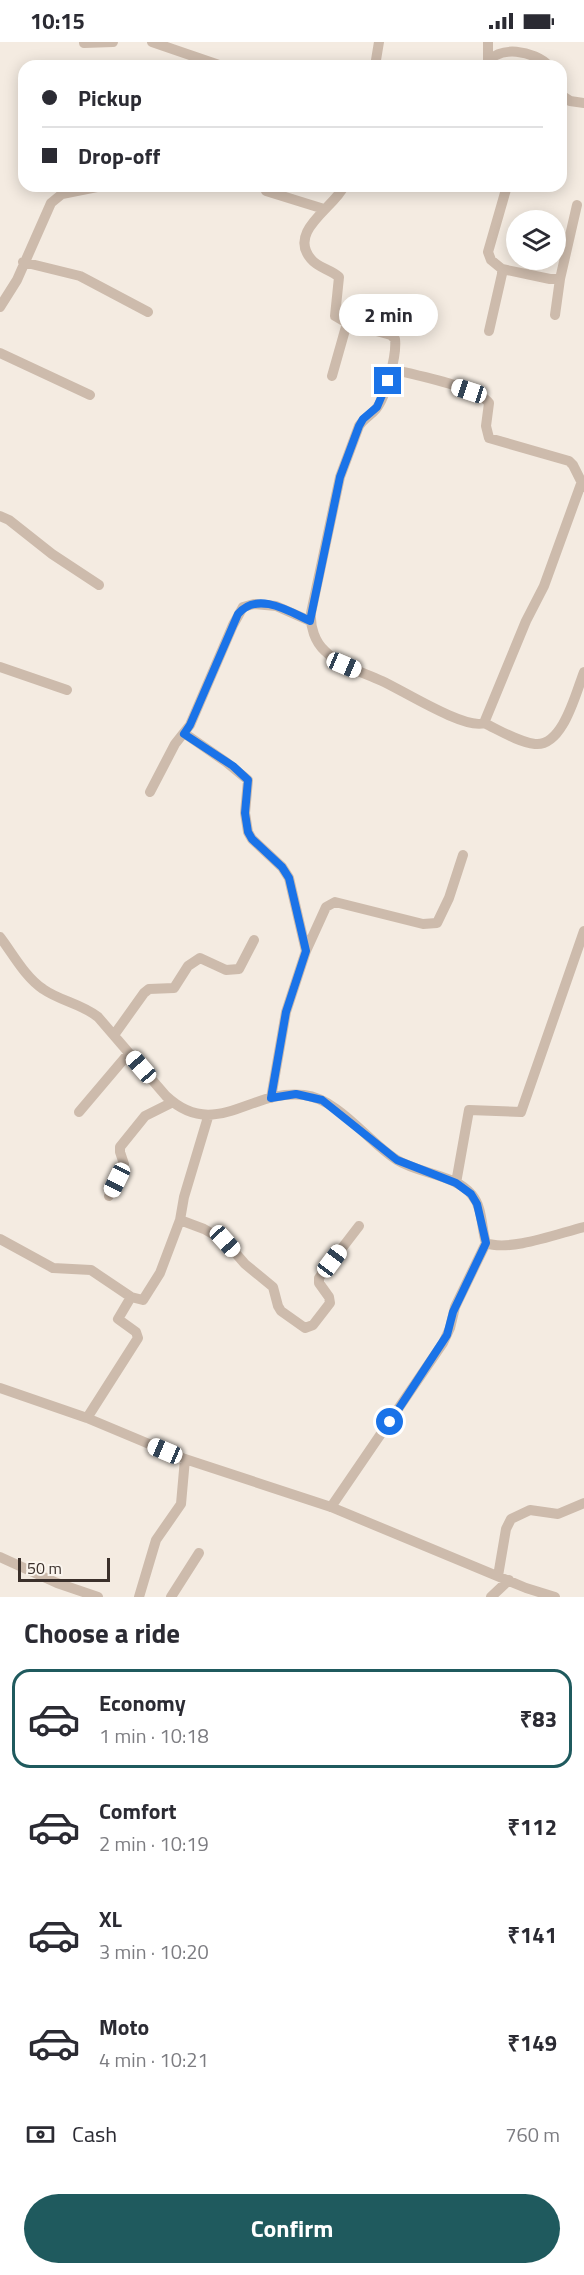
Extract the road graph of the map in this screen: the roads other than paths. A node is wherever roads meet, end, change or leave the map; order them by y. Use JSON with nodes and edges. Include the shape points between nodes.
{"nodes":[{"id":1,"x":113,"y":42,"type":"edge"},
{"id":2,"x":152,"y":42,"type":"edge"},
{"id":3,"x":378,"y":42,"type":"edge"},
{"id":4,"x":488,"y":42,"type":"edge"},
{"id":5,"x":84,"y":44,"type":"edge"},
{"id":6,"x":204,"y":60,"type":"edge"},
{"id":7,"x":376,"y":60,"type":"edge"},
{"id":8,"x":487,"y":60,"type":"edge"},
{"id":9,"x":493,"y":60,"type":"edge"},
{"id":10,"x":544,"y":60,"type":"edge"},
{"id":11,"x":567,"y":99,"type":"edge"},
{"id":12,"x":584,"y":103,"type":"edge"},
{"id":13,"x":72,"y":192,"type":"edge"},
{"id":14,"x":269,"y":192,"type":"edge"},
{"id":15,"x":341,"y":192,"type":"edge"},
{"id":16,"x":505,"y":192,"type":"edge"},
{"id":17,"x":577,"y":205,"type":"dead end"},
{"id":18,"x":324,"y":209,"type":"junction"},
{"id":19,"x":23,"y":262,"type":"junction"},
{"id":20,"x":502,"y":269,"type":"junction"},
{"id":21,"x":560,"y":279,"type":"junction"},
{"id":22,"x":5,"y":290,"type":"edge"},
{"id":23,"x":0,"y":307,"type":"edge"},
{"id":24,"x":148,"y":312,"type":"dead end"},
{"id":25,"x":555,"y":315,"type":"dead end"},
{"id":26,"x":346,"y":323,"type":"junction"},
{"id":27,"x":489,"y":331,"type":"dead end"},
{"id":28,"x":0,"y":353,"type":"edge"},
{"id":29,"x":391,"y":369,"type":"junction"},
{"id":30,"x":333,"y":376,"type":"dead end"},
{"id":31,"x":90,"y":395,"type":"dead end"},
{"id":32,"x":582,"y":486,"type":"edge"},
{"id":33,"x":0,"y":516,"type":"edge"},
{"id":34,"x":99,"y":585,"type":"dead end"},
{"id":35,"x":310,"y":621,"type":"junction"},
{"id":36,"x":0,"y":667,"type":"edge"},
{"id":37,"x":584,"y":672,"type":"edge"},
{"id":38,"x":67,"y":690,"type":"dead end"},
{"id":39,"x":484,"y":723,"type":"junction"},
{"id":40,"x":184,"y":734,"type":"junction"},
{"id":41,"x":150,"y":792,"type":"dead end"},
{"id":42,"x":463,"y":855,"type":"dead end"},
{"id":43,"x":584,"y":931,"type":"edge"},
{"id":44,"x":0,"y":937,"type":"edge"},
{"id":45,"x":254,"y":939,"type":"dead end"},
{"id":46,"x":306,"y":951,"type":"junction"},
{"id":47,"x":114,"y":1035,"type":"junction"},
{"id":48,"x":129,"y":1053,"type":"junction"},
{"id":49,"x":271,"y":1098,"type":"junction"},
{"id":50,"x":173,"y":1102,"type":"junction"},
{"id":51,"x":79,"y":1112,"type":"dead end"},
{"id":52,"x":208,"y":1117,"type":"junction"},
{"id":53,"x":456,"y":1183,"type":"junction"},
{"id":54,"x":109,"y":1196,"type":"dead end"},
{"id":55,"x":180,"y":1220,"type":"junction"},
{"id":56,"x":359,"y":1226,"type":"dead end"},
{"id":57,"x":584,"y":1227,"type":"edge"},
{"id":58,"x":0,"y":1239,"type":"edge"},
{"id":59,"x":486,"y":1243,"type":"junction"},
{"id":60,"x":131,"y":1297,"type":"junction"},
{"id":61,"x":0,"y":1388,"type":"edge"},
{"id":62,"x":87,"y":1418,"type":"junction"},
{"id":63,"x":185,"y":1460,"type":"junction"},
{"id":64,"x":584,"y":1503,"type":"edge"},
{"id":65,"x":331,"y":1507,"type":"junction"},
{"id":66,"x":199,"y":1553,"type":"dead end"},
{"id":67,"x":0,"y":1557,"type":"edge"},
{"id":68,"x":503,"y":1578,"type":"junction"},
{"id":69,"x":526,"y":1588,"type":"junction"},
{"id":70,"x":98,"y":1597,"type":"edge"},
{"id":71,"x":139,"y":1597,"type":"edge"},
{"id":72,"x":171,"y":1597,"type":"edge"},
{"id":73,"x":491,"y":1597,"type":"edge"},
{"id":74,"x":540,"y":1597,"type":"edge"},
{"id":75,"x":555,"y":1597,"type":"edge"}],
"edges":[{"from":1,"to":5,"type":"street"},
{"from":2,"to":6,"type":"street"},
{"from":3,"to":7,"type":"street"},
{"from":4,"to":8,"type":"street"},
{"from":9,"to":10,"type":"street","via":[[505,52],[516,52]]},
{"from":11,"to":12,"type":"street"},
{"from":13,"to":19,"type":"street","via":[[51,203]]},
{"from":14,"to":18,"type":"street"},
{"from":15,"to":18,"type":"street"},
{"from":16,"to":20,"type":"street","via":[[488,252]]},
{"from":17,"to":21,"type":"street"},
{"from":18,"to":26,"type":"street","via":[[306,236],[306,251],[314,262],[339,277],[335,316]]},
{"from":19,"to":22,"type":"street"},
{"from":19,"to":24,"type":"street","via":[[80,276]]},
{"from":20,"to":21,"type":"street"},
{"from":20,"to":27,"type":"street"},
{"from":21,"to":25,"type":"street"},
{"from":22,"to":23,"type":"street"},
{"from":26,"to":29,"type":"street","via":[[395,339]]},
{"from":26,"to":30,"type":"street"},
{"from":28,"to":31,"type":"street"},
{"from":29,"to":32,"type":"street","via":[[482,396],[489,403],[489,438],[569,461]]},
{"from":29,"to":35,"type":"street","via":[[377,407],[359,426],[340,477]]},
{"from":32,"to":39,"type":"street","via":[[544,586]]},
{"from":33,"to":34,"type":"street"},
{"from":35,"to":39,"type":"street","via":[[316,639],[334,659],[443,712],[473,724]]},
{"from":35,"to":40,"type":"street","via":[[276,606],[243,607]]},
{"from":36,"to":38,"type":"street"},
{"from":37,"to":39,"type":"street","via":[[567,717],[551,741],[536,744]]},
{"from":40,"to":41,"type":"street"},
{"from":40,"to":46,"type":"street","via":[[248,780],[248,832],[289,878]]},
{"from":42,"to":46,"type":"street","via":[[437,923],[423,924],[331,903]]},
{"from":43,"to":53,"type":"street","via":[[521,1112],[469,1110]]},
{"from":44,"to":47,"type":"street","via":[[34,982],[92,1012]]},
{"from":45,"to":47,"type":"street","via":[[239,969],[225,970],[200,958],[188,966],[174,988],[149,990]]},
{"from":46,"to":49,"type":"street","via":[[286,1012]]},
{"from":47,"to":48,"type":"street"},
{"from":48,"to":50,"type":"street"},
{"from":48,"to":51,"type":"street"},
{"from":49,"to":52,"type":"street"},
{"from":49,"to":53,"type":"street","via":[[296,1094],[322,1100],[397,1160]]},
{"from":50,"to":52,"type":"street"},
{"from":50,"to":54,"type":"street","via":[[145,1116],[120,1147],[124,1164]]},
{"from":52,"to":55,"type":"street"},
{"from":53,"to":59,"type":"street","via":[[477,1204]]},
{"from":55,"to":56,"type":"street","via":[[225,1241],[273,1287],[281,1311],[305,1328],[313,1325],[330,1303],[319,1278]]},
{"from":55,"to":60,"type":"street","via":[[146,1298]]},
{"from":57,"to":59,"type":"street","via":[[515,1244]]},
{"from":58,"to":60,"type":"street","via":[[53,1268],[91,1270]]},
{"from":59,"to":65,"type":"street","via":[[453,1312],[443,1343]]},
{"from":60,"to":62,"type":"street","via":[[117,1319],[136,1332],[138,1338]]},
{"from":61,"to":62,"type":"street"},
{"from":62,"to":63,"type":"street"},
{"from":63,"to":65,"type":"street"},
{"from":63,"to":71,"type":"street","via":[[181,1504],[156,1540]]},
{"from":64,"to":68,"type":"street","via":[[558,1514],[530,1510],[511,1519],[506,1529]]},
{"from":65,"to":68,"type":"street"},
{"from":66,"to":72,"type":"street"},
{"from":67,"to":70,"type":"street"},
{"from":68,"to":69,"type":"street"},
{"from":68,"to":73,"type":"street"},
{"from":69,"to":74,"type":"street"},
{"from":69,"to":75,"type":"street"}]}
